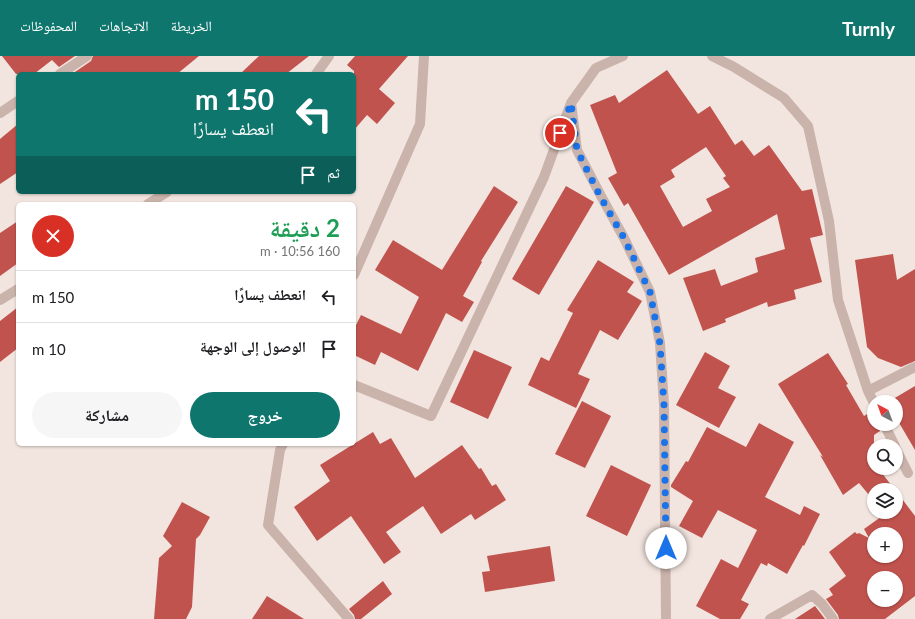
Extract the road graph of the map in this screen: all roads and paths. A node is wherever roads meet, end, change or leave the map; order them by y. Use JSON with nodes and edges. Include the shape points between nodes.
{"nodes":[{"id":1,"x":87,"y":56,"type":"edge"},
{"id":2,"x":329,"y":56,"type":"edge"},
{"id":3,"x":424,"y":56,"type":"edge"},
{"id":4,"x":623,"y":56,"type":"edge"},
{"id":5,"x":712,"y":56,"type":"edge"},
{"id":6,"x":63,"y":72,"type":"edge"},
{"id":7,"x":317,"y":72,"type":"edge"},
{"id":8,"x":16,"y":102,"type":"edge"},
{"id":9,"x":571,"y":103,"type":"junction"},
{"id":10,"x":0,"y":113,"type":"edge"},
{"id":11,"x":164,"y":194,"type":"edge"},
{"id":12,"x":151,"y":202,"type":"edge"},
{"id":13,"x":356,"y":270,"type":"edge"},
{"id":14,"x":16,"y":290,"type":"edge"},
{"id":15,"x":0,"y":300,"type":"edge"},
{"id":16,"x":915,"y":366,"type":"edge"},
{"id":17,"x":356,"y":386,"type":"edge"},
{"id":18,"x":868,"y":391,"type":"junction"},
{"id":19,"x":870,"y":395,"type":"edge"},
{"id":20,"x":283,"y":446,"type":"edge"},
{"id":21,"x":903,"y":463,"type":"edge"},
{"id":22,"x":908,"y":473,"type":"dead end"},
{"id":23,"x":349,"y":619,"type":"edge"},
{"id":24,"x":666,"y":619,"type":"edge"},
{"id":25,"x":770,"y":619,"type":"edge"},
{"id":26,"x":834,"y":619,"type":"edge"}],
"edges":[{"from":1,"to":6,"type":"street"},
{"from":2,"to":7,"type":"street"},
{"from":3,"to":13,"type":"street","via":[[420,124]]},
{"from":4,"to":9,"type":"street","via":[[596,68]]},
{"from":5,"to":18,"type":"street","via":[[784,98],[808,126],[829,221],[838,300]]},
{"from":8,"to":10,"type":"street"},
{"from":9,"to":17,"type":"street","via":[[544,177],[431,416]]},
{"from":9,"to":24,"type":"street","via":[[577,150],[650,292],[660,344],[664,405]]},
{"from":11,"to":12,"type":"street"},
{"from":14,"to":15,"type":"street"},
{"from":16,"to":18,"type":"street"},
{"from":18,"to":19,"type":"street"},
{"from":20,"to":23,"type":"street","via":[[268,525]]},
{"from":21,"to":22,"type":"street"},
{"from":25,"to":26,"type":"street","via":[[812,595]]}]}
